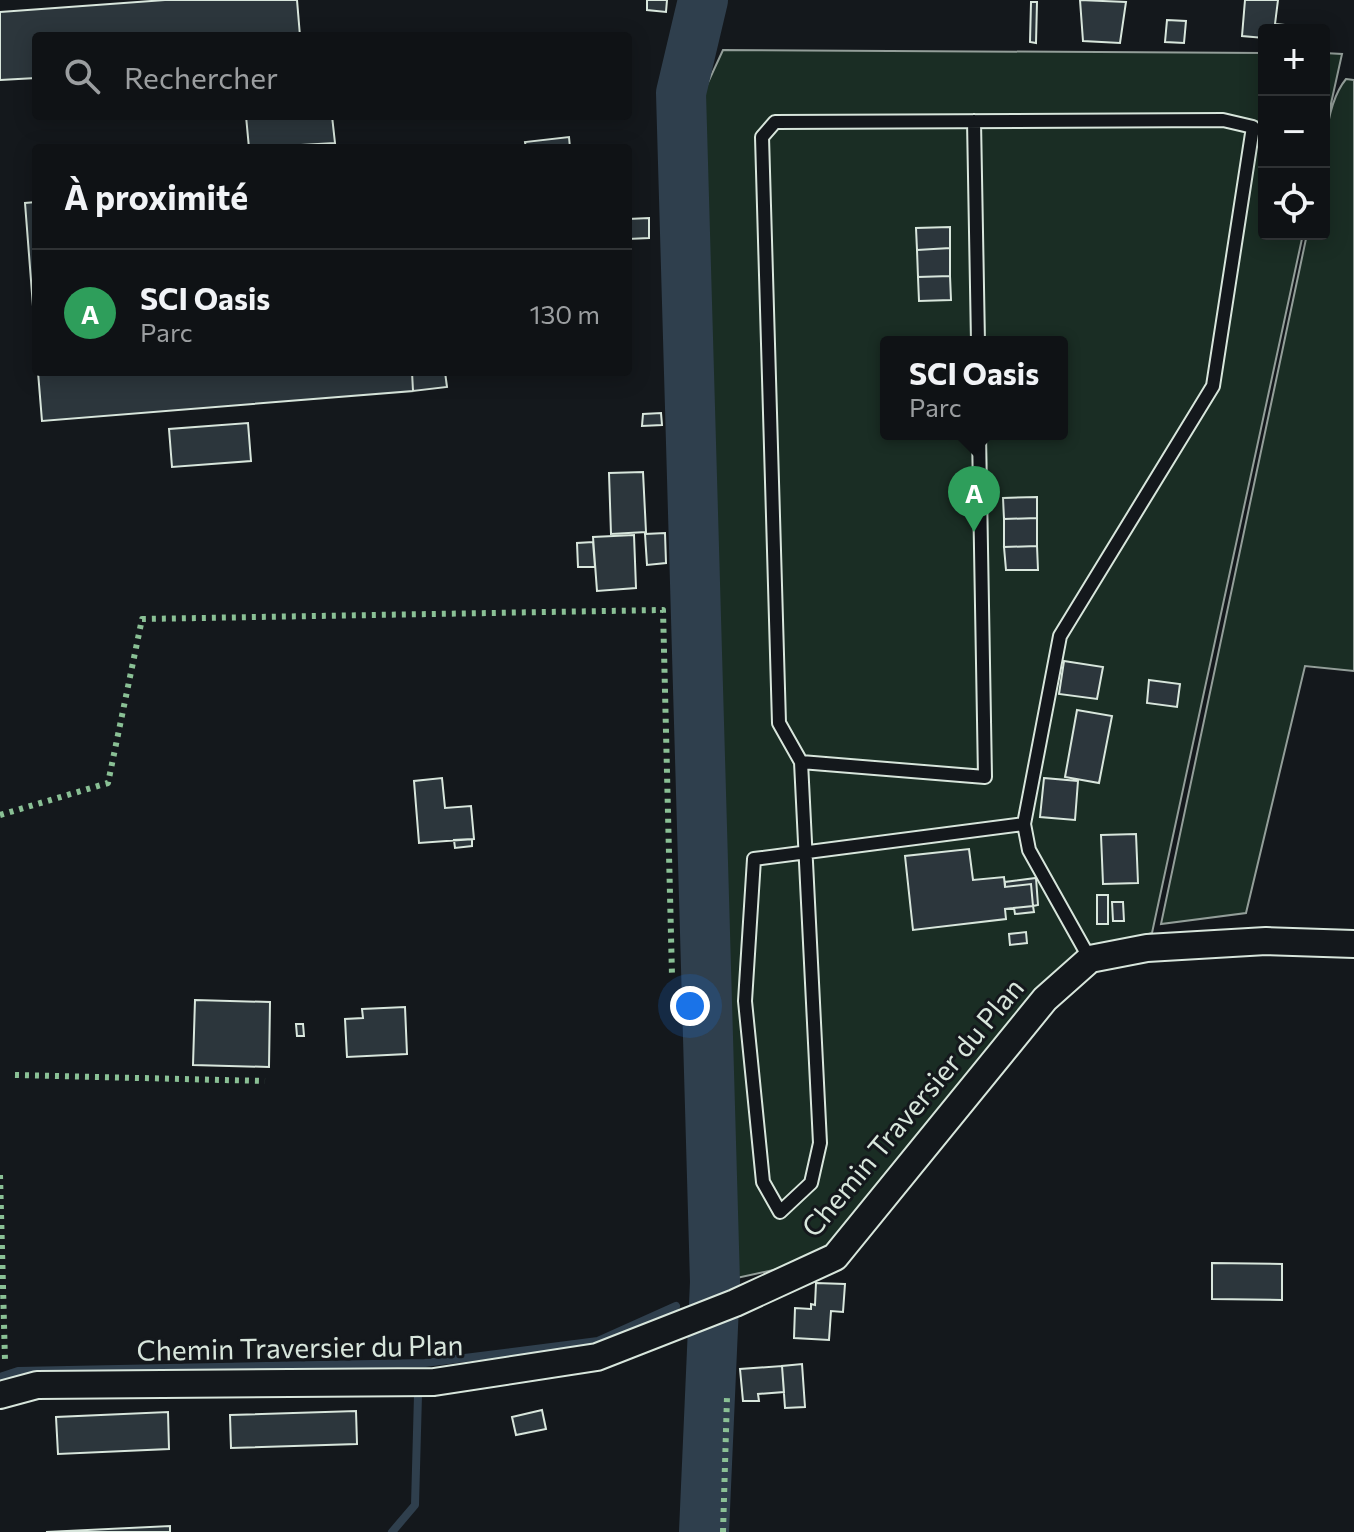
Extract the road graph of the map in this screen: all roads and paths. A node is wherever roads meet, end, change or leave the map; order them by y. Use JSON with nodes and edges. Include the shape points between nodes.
{"nodes":[{"id":1,"x":974,"y":121,"type":"junction"},
{"id":2,"x":978,"y":336,"type":"edge"},
{"id":3,"x":979,"y":440,"type":"edge"},
{"id":4,"x":801,"y":762,"type":"junction"},
{"id":5,"x":1024,"y":824,"type":"junction"},
{"id":6,"x":804,"y":850,"type":"junction"},
{"id":7,"x":1354,"y":944,"type":"edge"},
{"id":8,"x":1090,"y":959,"type":"junction"},
{"id":9,"x":0,"y":1395,"type":"edge"}],
"edges":[{"from":1,"to":2,"type":"lane"},
{"from":1,"to":4,"type":"lane","via":[[775,122],[762,137],[779,723]]},
{"from":1,"to":5,"type":"lane","via":[[1223,120],[1253,127],[1213,386],[1060,636]]},
{"from":3,"to":4,"type":"lane","via":[[985,777]]},
{"from":4,"to":6,"type":"lane"},
{"from":5,"to":6,"type":"lane"},
{"from":5,"to":8,"type":"lane","via":[[1029,850]]},
{"from":6,"to":6,"type":"lane","via":[[754,859],[745,1001],[763,1182],[780,1212],[811,1183],[820,1143]]},
{"from":7,"to":8,"type":"street","via":[[1251,942],[1147,948]]},
{"from":8,"to":9,"type":"street","name":"Chemin Traversier du Plan","via":[[1045,999],[835,1257],[735,1303],[597,1357],[434,1382],[37,1385]]}]}
